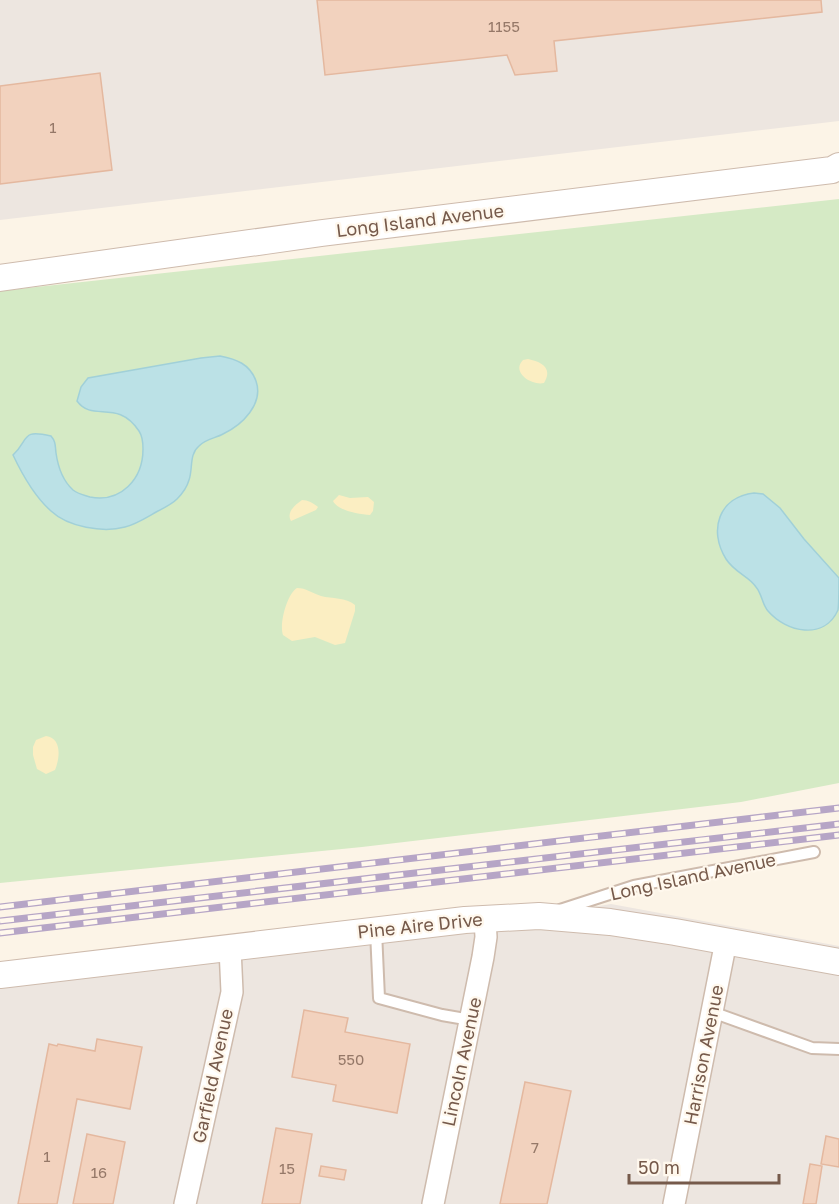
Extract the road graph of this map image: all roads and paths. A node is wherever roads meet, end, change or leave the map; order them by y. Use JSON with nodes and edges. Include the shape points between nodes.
{"nodes":[{"id":1,"x":839,"y":166,"type":"edge"},
{"id":2,"x":0,"y":278,"type":"edge"},
{"id":3,"x":814,"y":852,"type":"dead end"},
{"id":4,"x":539,"y":916,"type":"junction"},
{"id":5,"x":484,"y":919,"type":"junction"},
{"id":6,"x":375,"y":931,"type":"junction"},
{"id":7,"x":726,"y":940,"type":"junction"},
{"id":8,"x":230,"y":948,"type":"junction"},
{"id":9,"x":839,"y":962,"type":"edge"},
{"id":10,"x":0,"y":975,"type":"edge"},
{"id":11,"x":712,"y":1012,"type":"junction"},
{"id":12,"x":471,"y":1020,"type":"junction"},
{"id":13,"x":839,"y":1049,"type":"edge"},
{"id":14,"x":185,"y":1204,"type":"edge"},
{"id":15,"x":433,"y":1204,"type":"edge"},
{"id":16,"x":674,"y":1204,"type":"edge"}],
"edges":[{"from":1,"to":2,"type":"street","name":"Long Island Avenue","via":[[832,170],[322,233]]},
{"from":3,"to":4,"type":"lane","name":"Long Island Avenue","via":[[634,886]]},
{"from":4,"to":5,"type":"street","name":"Pine Aire Drive"},
{"from":4,"to":7,"type":"street","name":"Pine Aire Drive"},
{"from":5,"to":6,"type":"street","name":"Pine Aire Drive"},
{"from":5,"to":12,"type":"street","name":"Lincoln Avenue","via":[[485,948]]},
{"from":6,"to":8,"type":"street","name":"Pine Aire Drive"},
{"from":6,"to":12,"type":"lane","via":[[379,998]]},
{"from":7,"to":9,"type":"street","name":"Pine Aire Drive"},
{"from":7,"to":11,"type":"street","name":"Harrison Avenue"},
{"from":8,"to":10,"type":"street","name":"Pine Aire Drive"},
{"from":8,"to":14,"type":"street","name":"Garfield Avenue","via":[[232,992]]},
{"from":11,"to":13,"type":"lane","via":[[812,1048]]},
{"from":11,"to":16,"type":"street","name":"Harrison Avenue"},
{"from":12,"to":15,"type":"street","name":"Lincoln Avenue"}]}
